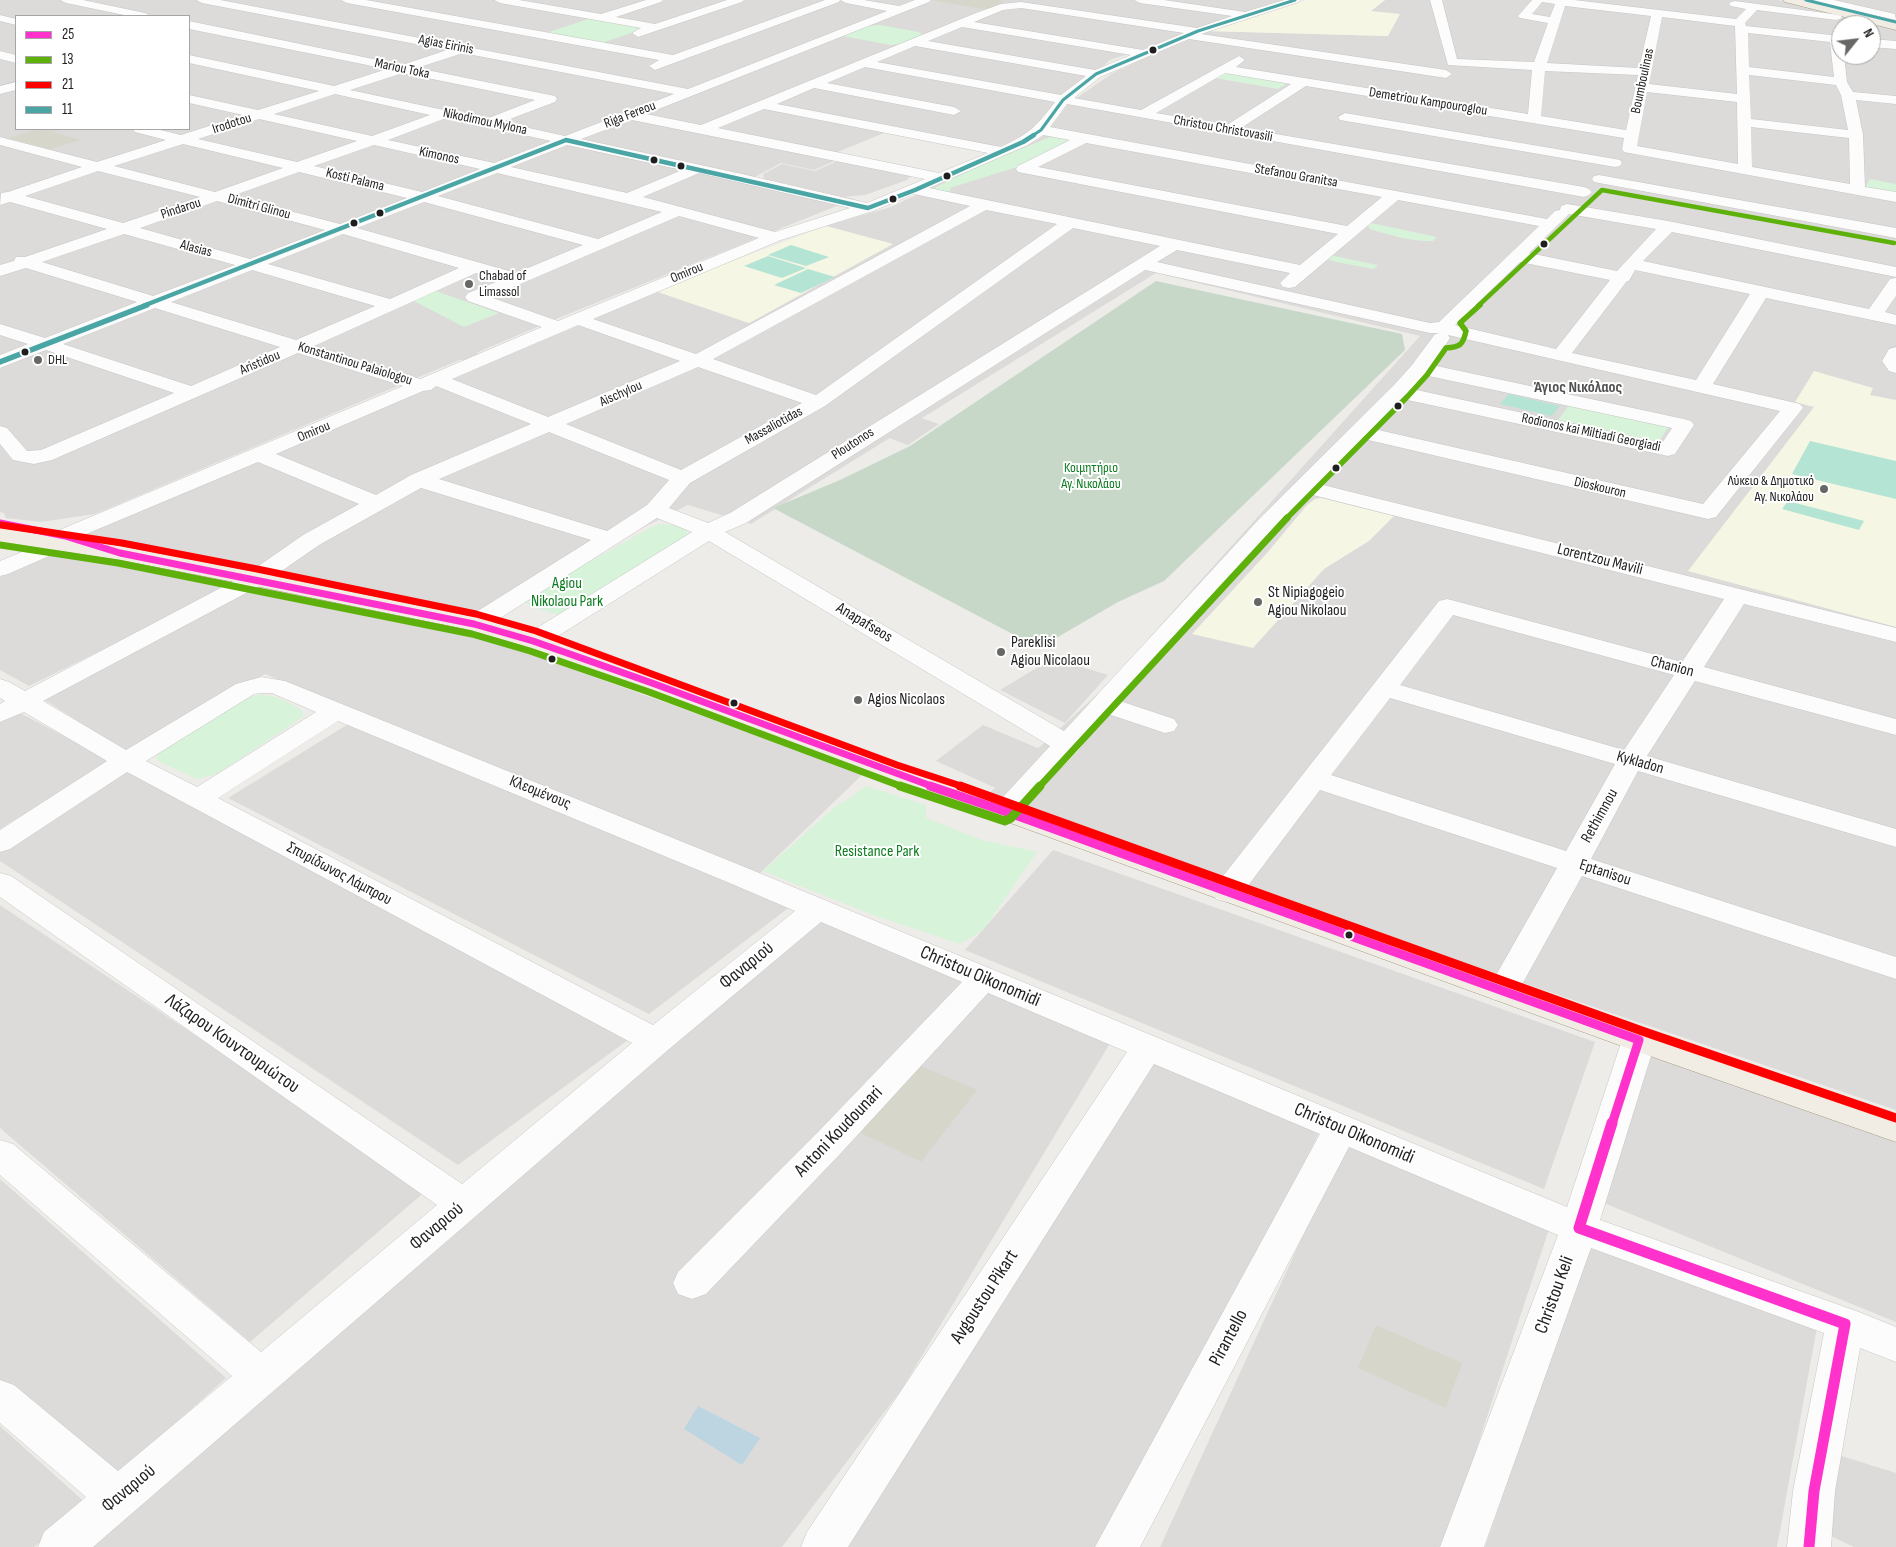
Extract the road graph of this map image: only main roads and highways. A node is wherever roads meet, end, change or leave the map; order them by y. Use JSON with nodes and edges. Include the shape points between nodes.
{"nodes":[{"id":1,"x":1789,"y":0,"type":"edge"},
{"id":2,"x":1806,"y":0,"type":"edge"},
{"id":3,"x":1896,"y":22,"type":"edge"},
{"id":4,"x":0,"y":523,"type":"edge"},
{"id":5,"x":0,"y":535,"type":"edge"},
{"id":6,"x":60,"y":540,"type":"junction"},
{"id":7,"x":1896,"y":1129,"type":"edge"}],
"edges":[{"from":1,"to":3,"type":"main road"},
{"from":2,"to":3,"type":"main road"},
{"from":4,"to":6,"type":"main road"},
{"from":5,"to":6,"type":"main road"},
{"from":6,"to":7,"type":"main road","via":[[474,624],[533,641],[894,774]]}]}
